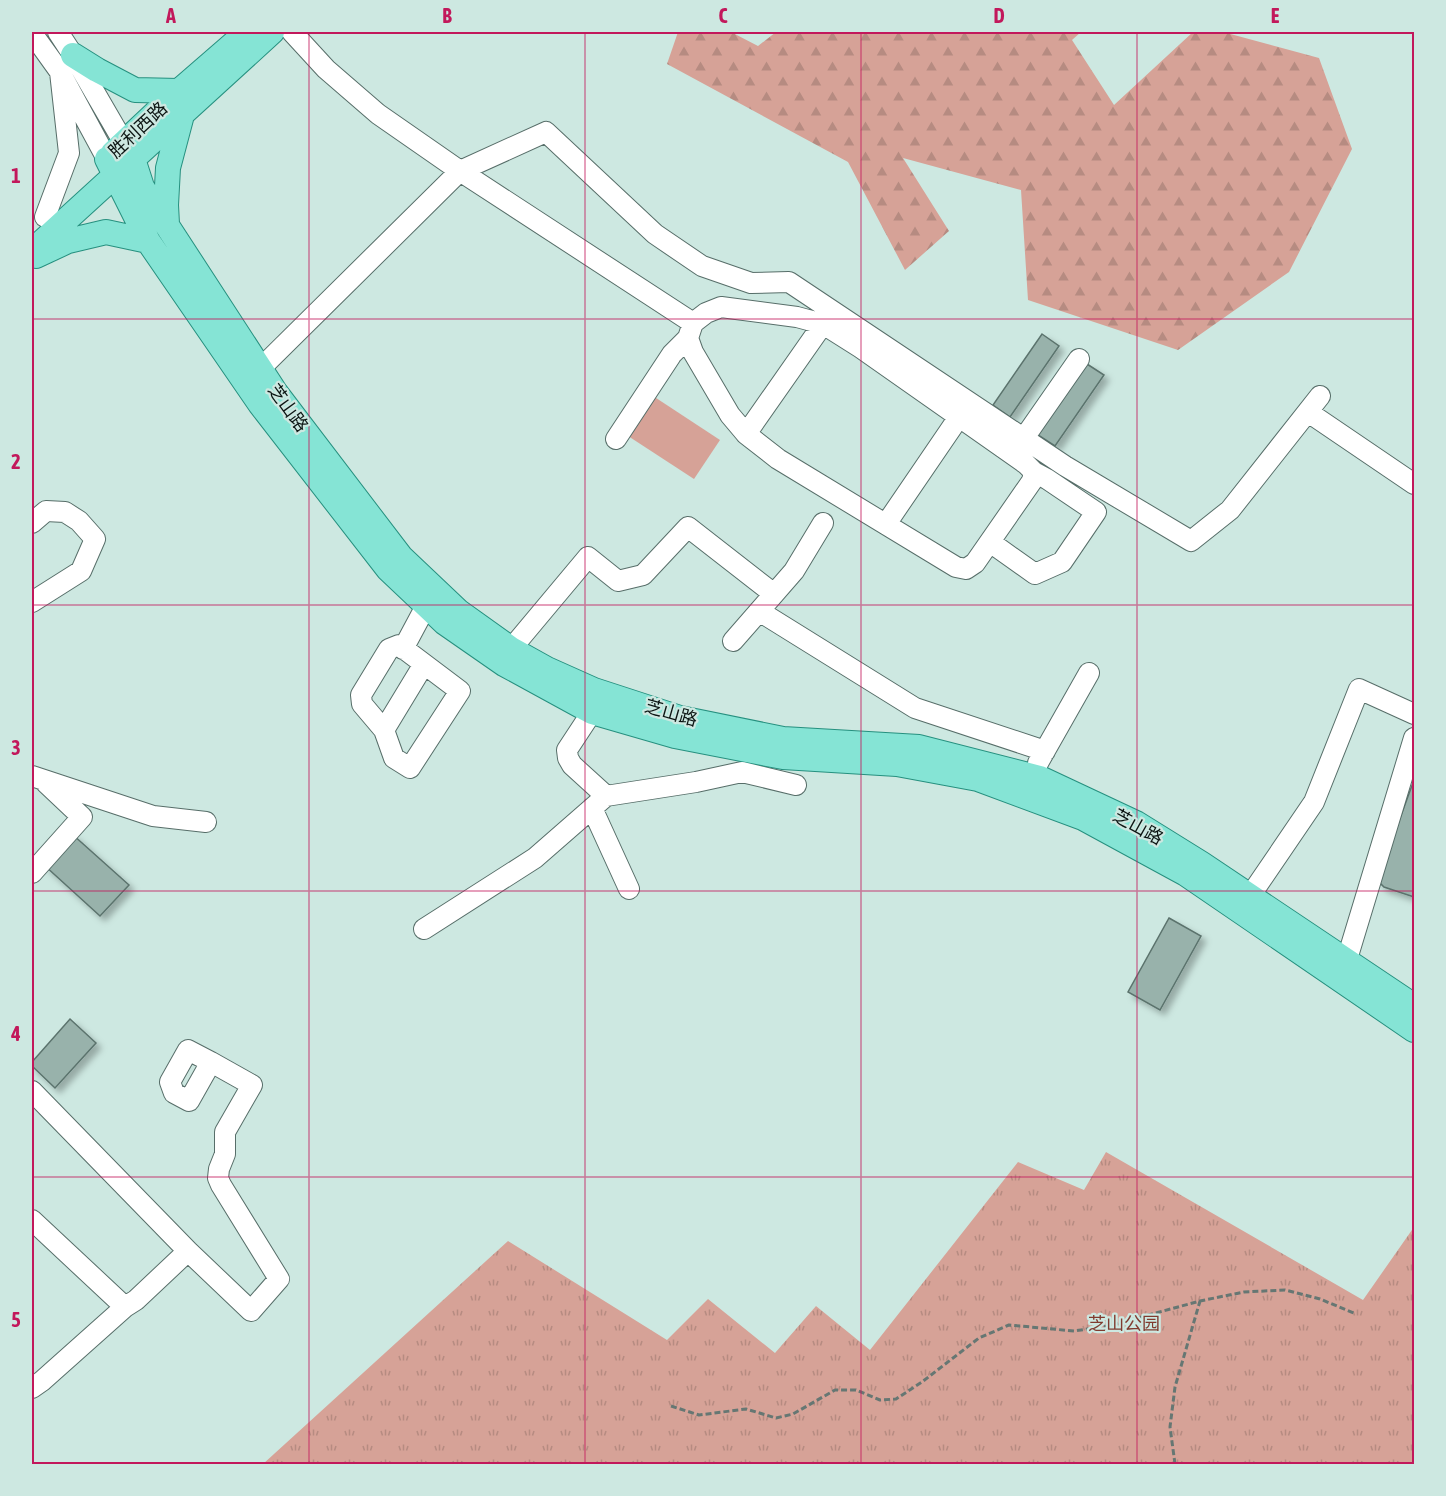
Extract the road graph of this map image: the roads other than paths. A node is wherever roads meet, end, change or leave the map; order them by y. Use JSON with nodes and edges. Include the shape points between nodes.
{"nodes":[{"id":1,"x":58,"y":32,"type":"edge"},
{"id":2,"x":247,"y":32,"type":"edge"},
{"id":3,"x":272,"y":32,"type":"edge"},
{"id":4,"x":292,"y":32,"type":"edge"},
{"id":5,"x":32,"y":33,"type":"edge"},
{"id":6,"x":67,"y":63,"type":"junction"},
{"id":7,"x":180,"y":103,"type":"junction"},
{"id":8,"x":120,"y":159,"type":"junction"},
{"id":9,"x":460,"y":171,"type":"junction"},
{"id":10,"x":38,"y":223,"type":"edge"},
{"id":11,"x":167,"y":224,"type":"junction"},
{"id":12,"x":148,"y":241,"type":"junction"},
{"id":13,"x":32,"y":250,"type":"edge"},
{"id":14,"x":32,"y":258,"type":"edge"},
{"id":15,"x":823,"y":324,"type":"junction"},
{"id":16,"x":691,"y":330,"type":"junction"},
{"id":17,"x":1079,"y":359,"type":"dead end"},
{"id":18,"x":260,"y":369,"type":"junction"},
{"id":19,"x":1320,"y":396,"type":"dead end"},
{"id":20,"x":1308,"y":412,"type":"junction"},
{"id":21,"x":959,"y":417,"type":"junction"},
{"id":22,"x":746,"y":434,"type":"junction"},
{"id":23,"x":1024,"y":438,"type":"junction"},
{"id":24,"x":616,"y":439,"type":"dead end"},
{"id":25,"x":1034,"y":472,"type":"junction"},
{"id":26,"x":1414,"y":483,"type":"edge"},
{"id":27,"x":32,"y":523,"type":"edge"},
{"id":28,"x":823,"y":523,"type":"dead end"},
{"id":29,"x":886,"y":524,"type":"junction"},
{"id":30,"x":990,"y":542,"type":"junction"},
{"id":31,"x":774,"y":594,"type":"junction"},
{"id":32,"x":32,"y":602,"type":"edge"},
{"id":33,"x":426,"y":606,"type":"junction"},
{"id":34,"x":759,"y":611,"type":"junction"},
{"id":35,"x":733,"y":641,"type":"dead end"},
{"id":36,"x":403,"y":649,"type":"junction"},
{"id":37,"x":511,"y":649,"type":"junction"},
{"id":38,"x":424,"y":664,"type":"junction"},
{"id":39,"x":1089,"y":673,"type":"dead end"},
{"id":40,"x":592,"y":712,"type":"junction"},
{"id":41,"x":1414,"y":714,"type":"edge"},
{"id":42,"x":384,"y":730,"type":"junction"},
{"id":43,"x":1414,"y":738,"type":"edge"},
{"id":44,"x":1044,"y":751,"type":"junction"},
{"id":45,"x":1030,"y":775,"type":"junction"},
{"id":46,"x":37,"y":778,"type":"edge"},
{"id":47,"x":796,"y":784,"type":"dead end"},
{"id":48,"x":599,"y":802,"type":"junction"},
{"id":49,"x":206,"y":822,"type":"dead end"},
{"id":50,"x":32,"y":873,"type":"edge"},
{"id":51,"x":629,"y":889,"type":"dead end"},
{"id":52,"x":1250,"y":896,"type":"junction"},
{"id":53,"x":424,"y":929,"type":"dead end"},
{"id":54,"x":1347,"y":959,"type":"junction"},
{"id":55,"x":1414,"y":1006,"type":"edge"},
{"id":56,"x":1414,"y":1030,"type":"edge"},
{"id":57,"x":211,"y":1062,"type":"dead end"},
{"id":58,"x":32,"y":1091,"type":"edge"},
{"id":59,"x":32,"y":1220,"type":"edge"},
{"id":60,"x":188,"y":1251,"type":"junction"},
{"id":61,"x":125,"y":1307,"type":"junction"},
{"id":62,"x":32,"y":1388,"type":"edge"}],
"edges":[{"from":1,"to":6,"type":"street"},
{"from":2,"to":7,"type":"main road","name":"胜利西路"},
{"from":3,"to":7,"type":"main road"},
{"from":4,"to":9,"type":"street","via":[[326,69],[378,114]]},
{"from":5,"to":6,"type":"street"},
{"from":6,"to":7,"type":"main road","via":[[97,70],[135,90]]},
{"from":6,"to":8,"type":"street"},
{"from":6,"to":10,"type":"street","via":[[69,153]]},
{"from":7,"to":8,"type":"main road","name":"胜利西路"},
{"from":7,"to":11,"type":"main road","via":[[168,168]]},
{"from":8,"to":10,"type":"main road","name":"胜利西路"},
{"from":8,"to":11,"type":"main road","name":"芝山路"},
{"from":8,"to":12,"type":"main road"},
{"from":8,"to":13,"type":"main road"},
{"from":9,"to":16,"type":"street"},
{"from":9,"to":18,"type":"street"},
{"from":9,"to":23,"type":"street","via":[[546,132],[655,234],[702,266],[751,283],[789,282]]},
{"from":11,"to":18,"type":"main road","name":"芝山路"},
{"from":12,"to":14,"type":"main road","via":[[106,232],[68,241]]},
{"from":12,"to":33,"type":"main road","via":[[260,404],[388,569]]},
{"from":15,"to":16,"type":"street","via":[[721,307],[706,313]]},
{"from":15,"to":21,"type":"street"},
{"from":15,"to":22,"type":"street"},
{"from":16,"to":22,"type":"street","via":[[693,352]]},
{"from":16,"to":24,"type":"street"},
{"from":17,"to":23,"type":"street"},
{"from":18,"to":37,"type":"main road","name":"芝山路","via":[[401,557],[458,611]]},
{"from":19,"to":20,"type":"street"},
{"from":20,"to":23,"type":"street","via":[[1230,510],[1191,542]]},
{"from":20,"to":26,"type":"street"},
{"from":21,"to":25,"type":"street"},
{"from":21,"to":29,"type":"street"},
{"from":22,"to":29,"type":"street","via":[[778,459]]},
{"from":25,"to":30,"type":"street","via":[[1032,481]]},
{"from":25,"to":30,"type":"street","via":[[1096,512],[1062,562],[1035,574]]},
{"from":27,"to":32,"type":"street","via":[[46,512],[65,512],[95,539],[81,571]]},
{"from":28,"to":31,"type":"street","via":[[794,572]]},
{"from":29,"to":30,"type":"street","via":[[966,570]]},
{"from":31,"to":34,"type":"street"},
{"from":31,"to":37,"type":"street","via":[[688,527],[643,575],[618,580],[588,557]]},
{"from":33,"to":36,"type":"street"},
{"from":33,"to":40,"type":"main road","via":[[504,664]]},
{"from":34,"to":35,"type":"street"},
{"from":34,"to":44,"type":"street","via":[[915,708]]},
{"from":36,"to":38,"type":"street"},
{"from":36,"to":42,"type":"street","via":[[399,645],[389,649],[361,695],[362,704]]},
{"from":37,"to":45,"type":"main road","name":"芝山路","via":[[594,690],[680,718],[783,738],[919,747]]},
{"from":38,"to":42,"type":"street"},
{"from":38,"to":42,"type":"street","via":[[460,691],[410,768],[394,758]]},
{"from":39,"to":44,"type":"street"},
{"from":40,"to":48,"type":"street","via":[[567,750],[572,765]]},
{"from":40,"to":56,"type":"main road","via":[[675,736],[783,757],[897,764],[978,779],[1083,818],[1186,874]]},
{"from":41,"to":52,"type":"street","via":[[1359,689],[1314,802]]},
{"from":43,"to":54,"type":"street"},
{"from":44,"to":45,"type":"street"},
{"from":45,"to":52,"type":"main road","name":"芝山路","via":[[1136,823]]},
{"from":46,"to":49,"type":"street","via":[[153,816]]},
{"from":46,"to":50,"type":"street","via":[[82,817]]},
{"from":47,"to":48,"type":"street","via":[[742,772]]},
{"from":48,"to":51,"type":"street"},
{"from":48,"to":53,"type":"street","via":[[535,858]]},
{"from":52,"to":54,"type":"main road","name":"芝山路"},
{"from":54,"to":55,"type":"main road","name":"芝山路"},
{"from":57,"to":60,"type":"street","via":[[252,1085],[225,1132],[225,1154],[218,1178],[279,1279],[251,1311]]},
{"from":58,"to":60,"type":"street"},
{"from":59,"to":61,"type":"street"},
{"from":60,"to":61,"type":"street"},
{"from":61,"to":62,"type":"street"}]}
